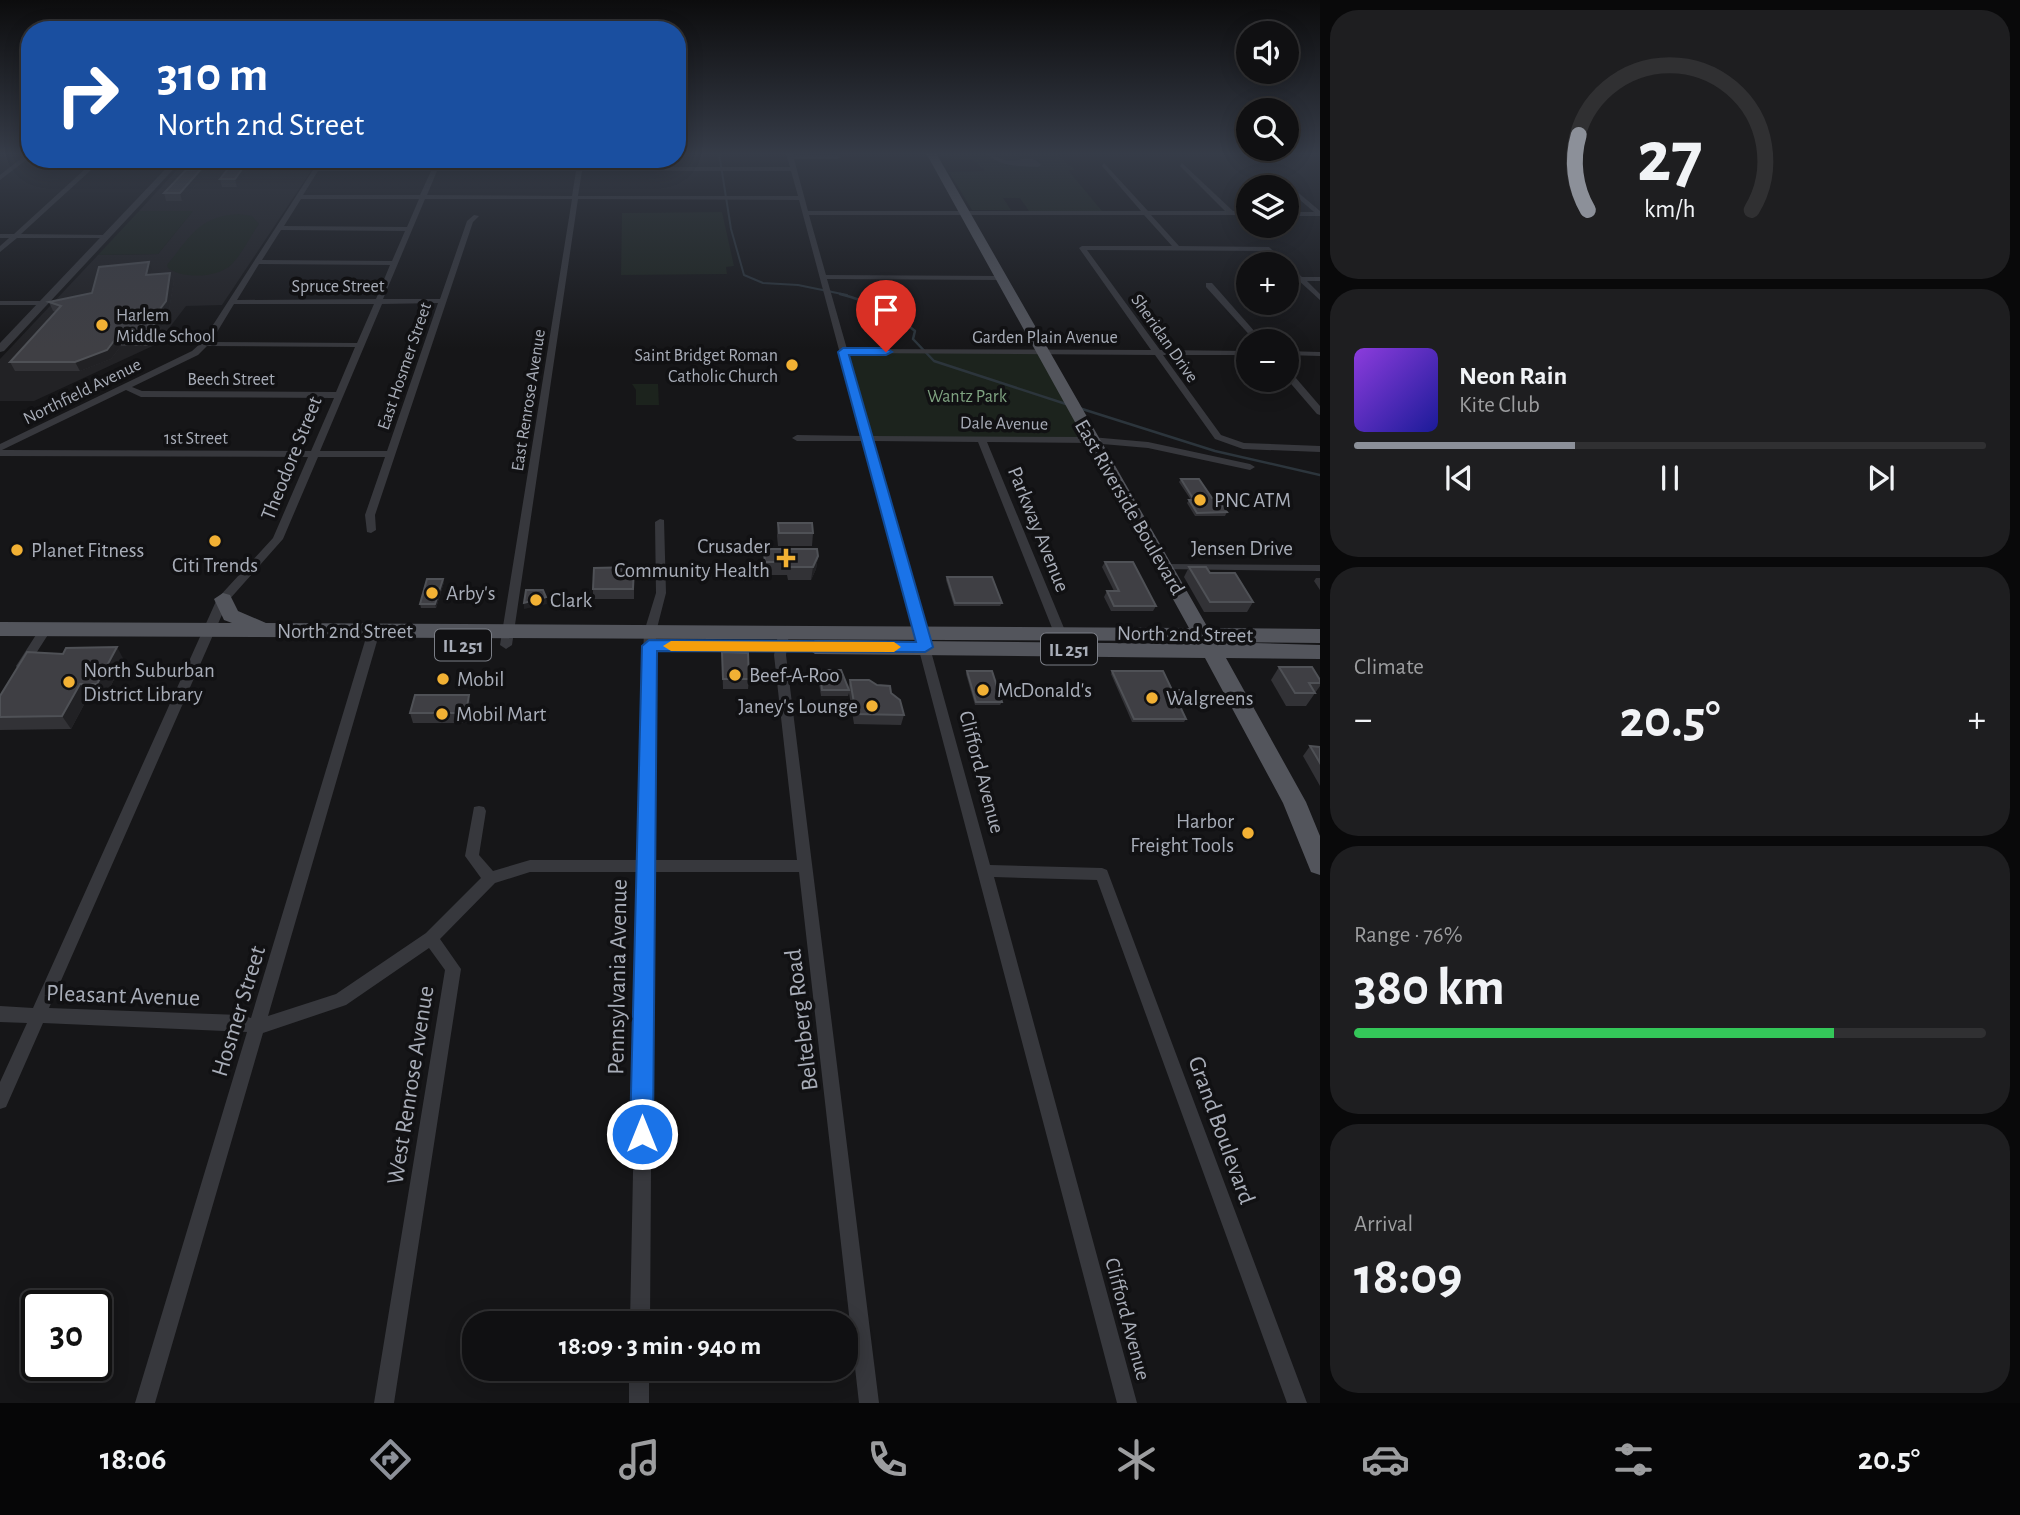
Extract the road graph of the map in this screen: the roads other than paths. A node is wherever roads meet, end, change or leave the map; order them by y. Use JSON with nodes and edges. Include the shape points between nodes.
{"nodes":[{"id":1,"x":35,"y":218,"type":"edge"},
{"id":2,"x":123,"y":218,"type":"edge"},
{"id":3,"x":285,"y":218,"type":"edge"},
{"id":4,"x":412,"y":218,"type":"edge"},
{"id":5,"x":473,"y":218,"type":"edge"},
{"id":6,"x":574,"y":218,"type":"edge"},
{"id":7,"x":806,"y":218,"type":"edge"},
{"id":8,"x":968,"y":218,"type":"edge"},
{"id":9,"x":1148,"y":218,"type":"edge"},
{"id":10,"x":278,"y":229,"type":"junction"},
{"id":11,"x":407,"y":229,"type":"junction"},
{"id":12,"x":0,"y":236,"type":"edge"},
{"id":13,"x":16,"y":236,"type":"junction"},
{"id":14,"x":106,"y":237,"type":"junction"},
{"id":15,"x":1177,"y":248,"type":"junction"},
{"id":16,"x":0,"y":250,"type":"edge"},
{"id":17,"x":1272,"y":252,"type":"edge"},
{"id":18,"x":257,"y":262,"type":"junction"},
{"id":19,"x":394,"y":262,"type":"junction"},
{"id":20,"x":822,"y":277,"type":"junction"},
{"id":21,"x":1000,"y":278,"type":"junction"},
{"id":22,"x":1301,"y":279,"type":"joint"},
{"id":23,"x":1320,"y":279,"type":"edge"},
{"id":24,"x":1209,"y":285,"type":"dead end"},
{"id":25,"x":1320,"y":298,"type":"edge"},
{"id":26,"x":378,"y":301,"type":"junction"},
{"id":27,"x":443,"y":301,"type":"junction"},
{"id":28,"x":232,"y":302,"type":"junction"},
{"id":29,"x":0,"y":303,"type":"edge"},
{"id":30,"x":43,"y":303,"type":"junction"},
{"id":31,"x":1248,"y":329,"type":"edge"},
{"id":32,"x":205,"y":344,"type":"junction"},
{"id":33,"x":360,"y":345,"type":"junction"},
{"id":34,"x":0,"y":349,"type":"edge"},
{"id":35,"x":843,"y":352,"type":"junction"},
{"id":36,"x":1044,"y":353,"type":"junction"},
{"id":37,"x":1236,"y":353,"type":"edge"},
{"id":38,"x":1299,"y":353,"type":"edge"},
{"id":39,"x":1156,"y":354,"type":"junction"},
{"id":40,"x":1320,"y":354,"type":"edge"},
{"id":41,"x":126,"y":387,"type":"junction"},
{"id":42,"x":1299,"y":387,"type":"edge"},
{"id":43,"x":337,"y":395,"type":"junction"},
{"id":44,"x":1320,"y":412,"type":"edge"},
{"id":45,"x":797,"y":438,"type":"dead end"},
{"id":46,"x":868,"y":438,"type":"junction"},
{"id":47,"x":981,"y":439,"type":"junction"},
{"id":48,"x":1091,"y":440,"type":"junction"},
{"id":49,"x":1320,"y":449,"type":"edge"},
{"id":50,"x":0,"y":451,"type":"edge"},
{"id":51,"x":315,"y":454,"type":"junction"},
{"id":52,"x":392,"y":454,"type":"junction"},
{"id":53,"x":1250,"y":467,"type":"dead end"},
{"id":54,"x":660,"y":522,"type":"dead end"},
{"id":55,"x":371,"y":530,"type":"dead end"},
{"id":56,"x":1164,"y":566,"type":"junction"},
{"id":57,"x":1320,"y":568,"type":"edge"},
{"id":58,"x":223,"y":599,"type":"junction"},
{"id":59,"x":0,"y":629,"type":"edge"},
{"id":60,"x":272,"y":631,"type":"junction"},
{"id":61,"x":1060,"y":633,"type":"junction"},
{"id":62,"x":41,"y":636,"type":"junction"},
{"id":63,"x":1320,"y":636,"type":"edge"},
{"id":64,"x":205,"y":638,"type":"junction"},
{"id":65,"x":372,"y":638,"type":"junction"},
{"id":66,"x":507,"y":638,"type":"junction"},
{"id":67,"x":649,"y":639,"type":"junction"},
{"id":68,"x":923,"y":639,"type":"junction"},
{"id":69,"x":783,"y":640,"type":"junction"},
{"id":70,"x":1019,"y":640,"type":"junction"},
{"id":71,"x":0,"y":642,"type":"edge"},
{"id":72,"x":1207,"y":643,"type":"junction"},
{"id":73,"x":1320,"y":652,"type":"edge"},
{"id":74,"x":13,"y":682,"type":"edge"},
{"id":75,"x":480,"y":811,"type":"dead end"},
{"id":76,"x":644,"y":864,"type":"junction"},
{"id":77,"x":1320,"y":865,"type":"edge"},
{"id":78,"x":806,"y":866,"type":"junction"},
{"id":79,"x":985,"y":871,"type":"junction"},
{"id":80,"x":1102,"y":874,"type":"joint"},
{"id":81,"x":490,"y":878,"type":"junction"},
{"id":82,"x":431,"y":939,"type":"junction"},
{"id":83,"x":0,"y":1014,"type":"edge"},
{"id":84,"x":39,"y":1014,"type":"junction"},
{"id":85,"x":257,"y":1027,"type":"junction"},
{"id":86,"x":0,"y":1101,"type":"edge"},
{"id":87,"x":640,"y":1311,"type":"edge"},
{"id":88,"x":639,"y":1381,"type":"edge"},
{"id":89,"x":145,"y":1403,"type":"edge"},
{"id":90,"x":384,"y":1403,"type":"edge"},
{"id":91,"x":639,"y":1403,"type":"edge"},
{"id":92,"x":869,"y":1403,"type":"edge"},
{"id":93,"x":1127,"y":1403,"type":"edge"},
{"id":94,"x":1297,"y":1403,"type":"edge"}],
"edges":[{"from":1,"to":13,"type":"street"},
{"from":2,"to":14,"type":"street"},
{"from":3,"to":10,"type":"street","name":"Northfield Avenue"},
{"from":4,"to":11,"type":"street","name":"Theodore Street"},
{"from":5,"to":27,"type":"street","name":"East Hosmer Street"},
{"from":6,"to":66,"type":"street","name":"East Renrose Avenue"},
{"from":7,"to":20,"type":"street","name":"Clifford Avenue"},
{"from":8,"to":21,"type":"main road","name":"East Riverside Boulevard"},
{"from":9,"to":15,"type":"street"},
{"from":10,"to":11,"type":"street"},
{"from":10,"to":18,"type":"street","name":"Northfield Avenue"},
{"from":11,"to":19,"type":"street","name":"Theodore Street"},
{"from":12,"to":13,"type":"street"},
{"from":13,"to":14,"type":"street"},
{"from":13,"to":16,"type":"street"},
{"from":14,"to":30,"type":"street"},
{"from":15,"to":17,"type":"street"},
{"from":15,"to":39,"type":"street","name":"Sheridan Drive","via":[[1082,248]]},
{"from":18,"to":19,"type":"street"},
{"from":18,"to":28,"type":"street","name":"Northfield Avenue"},
{"from":19,"to":26,"type":"street","name":"Theodore Street"},
{"from":20,"to":21,"type":"street"},
{"from":20,"to":35,"type":"street","name":"Clifford Avenue"},
{"from":21,"to":36,"type":"main road","name":"East Riverside Boulevard"},
{"from":22,"to":23,"type":"street"},
{"from":22,"to":25,"type":"street"},
{"from":24,"to":31,"type":"street"},
{"from":26,"to":27,"type":"street","name":"Spruce Street"},
{"from":26,"to":28,"type":"street","name":"Spruce Street"},
{"from":26,"to":33,"type":"street","name":"Theodore Street"},
{"from":27,"to":52,"type":"street","name":"East Hosmer Street"},
{"from":28,"to":32,"type":"street","name":"Northfield Avenue"},
{"from":29,"to":30,"type":"street"},
{"from":30,"to":34,"type":"street"},
{"from":32,"to":33,"type":"street"},
{"from":32,"to":41,"type":"street","name":"Northfield Avenue"},
{"from":33,"to":43,"type":"street","name":"Theodore Street"},
{"from":35,"to":36,"type":"street","name":"Garden Plain Avenue"},
{"from":35,"to":46,"type":"street","name":"Clifford Avenue"},
{"from":36,"to":39,"type":"street","name":"Garden Plain Avenue"},
{"from":36,"to":48,"type":"main road","name":"East Riverside Boulevard"},
{"from":37,"to":39,"type":"street","name":"Garden Plain Avenue"},
{"from":38,"to":40,"type":"street"},
{"from":39,"to":49,"type":"street","name":"Sheridan Drive","via":[[1208,427],[1227,442]]},
{"from":41,"to":43,"type":"street","name":"Beech Street","via":[[141,394]]},
{"from":41,"to":50,"type":"street","name":"Northfield Avenue"},
{"from":42,"to":44,"type":"street"},
{"from":43,"to":51,"type":"street","name":"Theodore Street"},
{"from":45,"to":46,"type":"street","name":"Dale Avenue"},
{"from":46,"to":47,"type":"street","name":"Dale Avenue"},
{"from":46,"to":68,"type":"street","name":"Clifford Avenue"},
{"from":47,"to":48,"type":"street","name":"Dale Avenue"},
{"from":47,"to":61,"type":"street","name":"Parkway Avenue"},
{"from":48,"to":53,"type":"street","name":"Dale Avenue","via":[[1149,445]]},
{"from":48,"to":56,"type":"main road","name":"East Riverside Boulevard"},
{"from":50,"to":51,"type":"street","name":"1st Street"},
{"from":51,"to":52,"type":"street","name":"1st Street"},
{"from":51,"to":58,"type":"street","name":"Theodore Street","via":[[278,539]]},
{"from":52,"to":55,"type":"street","name":"East Hosmer Street","via":[[370,515]]},
{"from":54,"to":67,"type":"street","name":"Pennsylvania Avenue","via":[[661,593]]},
{"from":56,"to":57,"type":"street","name":"Jensen Drive"},
{"from":56,"to":72,"type":"main road","name":"East Riverside Boulevard"},
{"from":58,"to":60,"type":"main road","via":[[238,620]]},
{"from":58,"to":64,"type":"street","name":"Theodore Street"},
{"from":59,"to":62,"type":"main road","name":"North 2nd Street","number":"IL 251"},
{"from":60,"to":64,"type":"main road","name":"North 2nd Street","number":"IL 251"},
{"from":60,"to":65,"type":"main road","name":"North 2nd Street","number":"IL 251"},
{"from":61,"to":70,"type":"main road","name":"North 2nd Street","number":"IL 251"},
{"from":61,"to":72,"type":"main road","name":"North 2nd Street","number":"IL 251"},
{"from":62,"to":64,"type":"main road","name":"North 2nd Street","number":"IL 251"},
{"from":62,"to":71,"type":"main road","name":"North 2nd Street","number":"IL 251"},
{"from":62,"to":74,"type":"street"},
{"from":63,"to":72,"type":"main road","name":"North 2nd Street","number":"IL 251"},
{"from":64,"to":65,"type":"main road","name":"North 2nd Street","number":"IL 251"},
{"from":64,"to":84,"type":"street","name":"Theodore Street"},
{"from":65,"to":66,"type":"main road","name":"North 2nd Street","number":"IL 251"},
{"from":65,"to":85,"type":"street","name":"Hosmer Street"},
{"from":66,"to":67,"type":"main road","name":"North 2nd Street","number":"IL 251"},
{"from":67,"to":69,"type":"main road","name":"North 2nd Street","number":"IL 251"},
{"from":67,"to":76,"type":"street","name":"Pennsylvania Avenue"},
{"from":68,"to":69,"type":"main road","name":"North 2nd Street","number":"IL 251"},
{"from":68,"to":70,"type":"main road","name":"North 2nd Street","number":"IL 251"},
{"from":68,"to":79,"type":"street","name":"Clifford Avenue"},
{"from":69,"to":78,"type":"street","name":"Belteberg Road","via":[[780,655]]},
{"from":70,"to":72,"type":"main road","name":"North 2nd Street","number":"IL 251"},
{"from":72,"to":73,"type":"main road","name":"North 2nd Street","number":"IL 251"},
{"from":72,"to":77,"type":"main road","name":"East Riverside Boulevard","via":[[1294,802]]},
{"from":75,"to":81,"type":"street","via":[[472,856]]},
{"from":76,"to":78,"type":"street"},
{"from":76,"to":81,"type":"street","via":[[530,866]]},
{"from":76,"to":87,"type":"street","name":"Pennsylvania Avenue"},
{"from":78,"to":92,"type":"street","name":"Belteberg Road"},
{"from":79,"to":80,"type":"street"},
{"from":79,"to":93,"type":"street","name":"Clifford Avenue"},
{"from":80,"to":94,"type":"street","name":"Grand Boulevard"},
{"from":81,"to":82,"type":"street"},
{"from":82,"to":85,"type":"street","name":"Pleasant Avenue","via":[[341,1000]]},
{"from":82,"to":90,"type":"street","name":"West Renrose Avenue","via":[[453,969]]},
{"from":83,"to":84,"type":"street","name":"Pleasant Avenue"},
{"from":84,"to":85,"type":"street","name":"Pleasant Avenue"},
{"from":84,"to":86,"type":"street","name":"Theodore Street"},
{"from":85,"to":89,"type":"street","name":"Hosmer Street"},
{"from":88,"to":91,"type":"street"}]}
